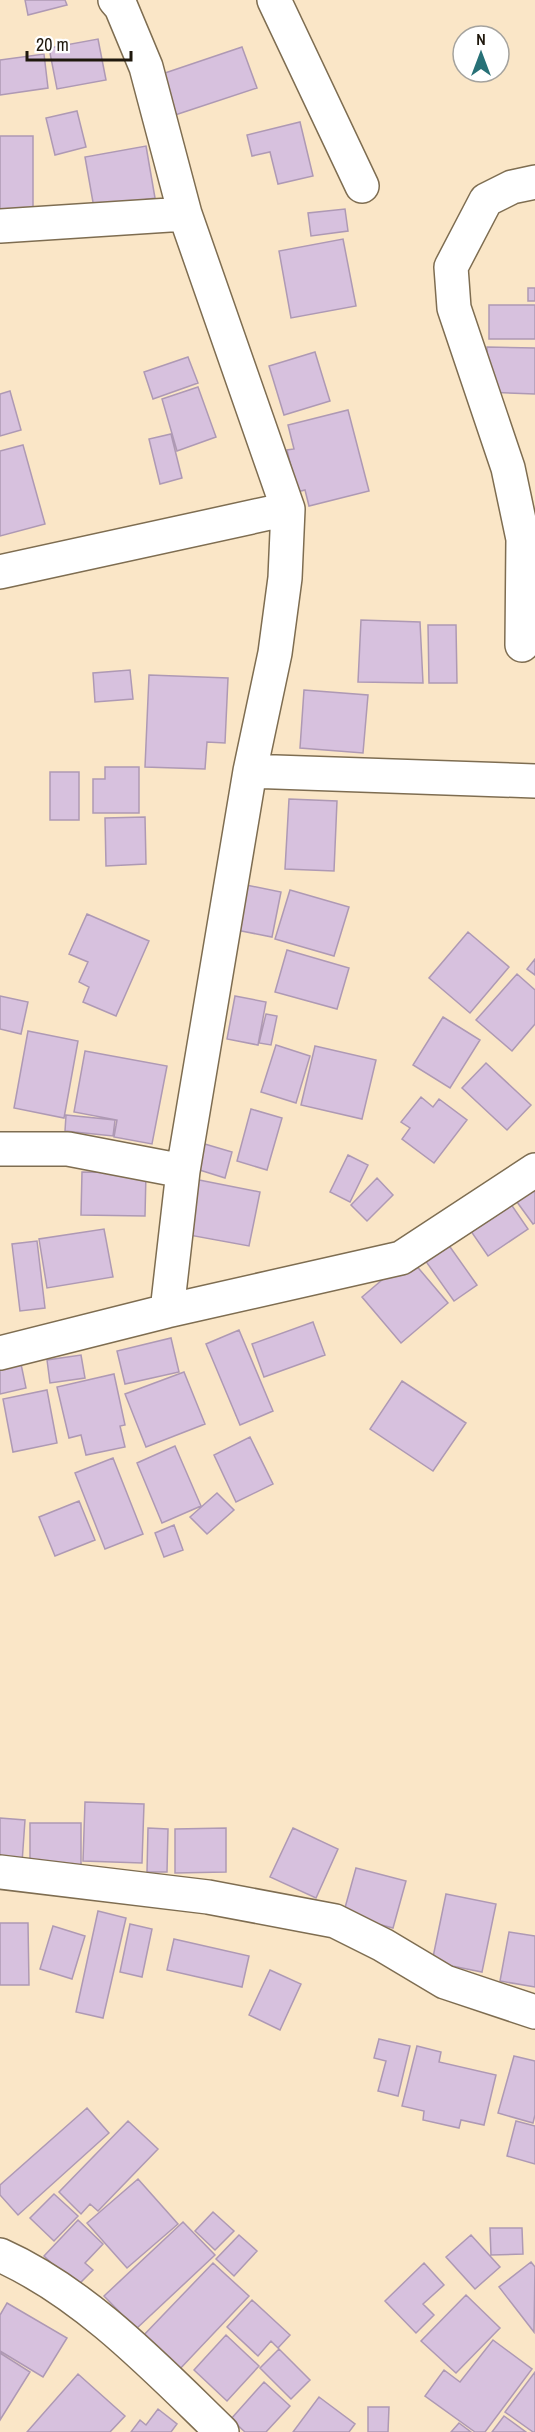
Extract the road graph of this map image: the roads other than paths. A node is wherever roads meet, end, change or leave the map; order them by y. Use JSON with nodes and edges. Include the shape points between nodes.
{"nodes":[{"id":1,"x":115,"y":0,"type":"edge"},
{"id":2,"x":274,"y":0,"type":"edge"},
{"id":3,"x":535,"y":182,"type":"edge"},
{"id":4,"x":362,"y":186,"type":"dead end"},
{"id":5,"x":185,"y":214,"type":"junction"},
{"id":6,"x":0,"y":226,"type":"edge"},
{"id":7,"x":288,"y":509,"type":"junction"},
{"id":8,"x":529,"y":540,"type":"edge"},
{"id":9,"x":0,"y":572,"type":"edge"},
{"id":10,"x":522,"y":645,"type":"dead end"},
{"id":11,"x":250,"y":771,"type":"junction"},
{"id":12,"x":535,"y":781,"type":"edge"},
{"id":13,"x":0,"y":1149,"type":"edge"},
{"id":14,"x":535,"y":1170,"type":"edge"},
{"id":15,"x":183,"y":1171,"type":"junction"},
{"id":16,"x":167,"y":1311,"type":"junction"},
{"id":17,"x":0,"y":1353,"type":"edge"},
{"id":18,"x":0,"y":1872,"type":"edge"},
{"id":19,"x":535,"y":2012,"type":"edge"},
{"id":20,"x":0,"y":2255,"type":"edge"},
{"id":21,"x":222,"y":2432,"type":"edge"}],
"edges":[{"from":1,"to":5,"type":"street","via":[[146,67]]},
{"from":2,"to":4,"type":"street"},
{"from":3,"to":8,"type":"street","via":[[512,187],[486,200],[451,267],[454,308]]},
{"from":5,"to":6,"type":"street"},
{"from":5,"to":7,"type":"street"},
{"from":7,"to":9,"type":"street"},
{"from":7,"to":11,"type":"street","via":[[285,578],[275,653]]},
{"from":8,"to":10,"type":"street"},
{"from":11,"to":12,"type":"street"},
{"from":11,"to":15,"type":"street"},
{"from":13,"to":15,"type":"street","via":[[68,1149]]},
{"from":14,"to":16,"type":"street","via":[[401,1258]]},
{"from":15,"to":16,"type":"street"},
{"from":16,"to":17,"type":"street"},
{"from":18,"to":19,"type":"street","via":[[208,1897],[335,1921],[445,1982]]},
{"from":20,"to":21,"type":"street","via":[[28,2267],[124,2336]]}]}
